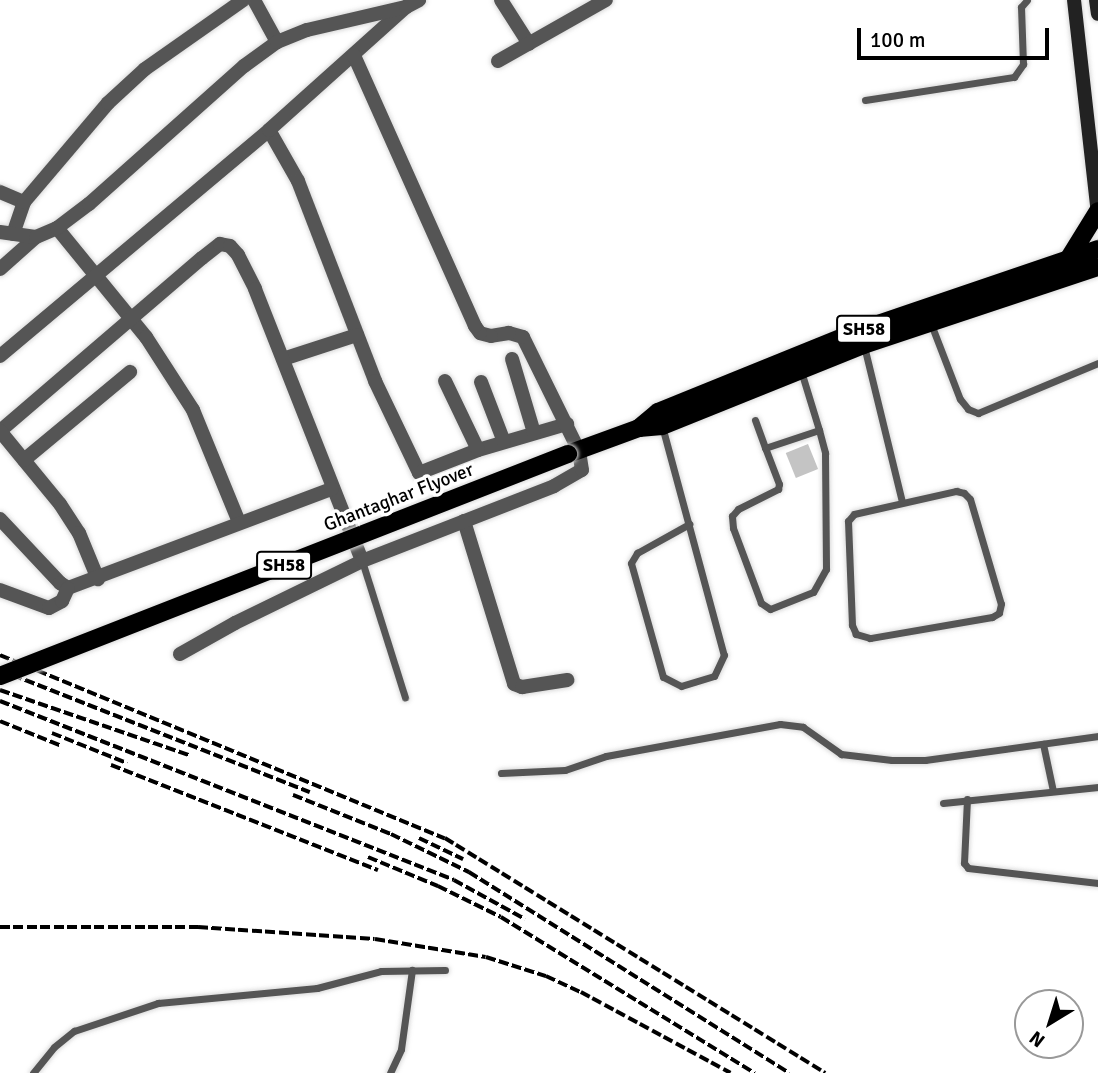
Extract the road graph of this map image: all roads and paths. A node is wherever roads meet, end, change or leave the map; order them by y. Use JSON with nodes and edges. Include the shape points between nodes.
{"nodes":[{"id":1,"x":243,"y":0,"type":"edge"},
{"id":2,"x":254,"y":0,"type":"edge"},
{"id":3,"x":501,"y":0,"type":"edge"},
{"id":4,"x":606,"y":0,"type":"edge"},
{"id":5,"x":1027,"y":0,"type":"edge"},
{"id":6,"x":1074,"y":0,"type":"edge"},
{"id":7,"x":1096,"y":0,"type":"edge"},
{"id":8,"x":412,"y":3,"type":"edge"},
{"id":9,"x":1098,"y":14,"type":"edge"},
{"id":10,"x":277,"y":42,"type":"junction"},
{"id":11,"x":529,"y":44,"type":"junction"},
{"id":12,"x":354,"y":55,"type":"junction"},
{"id":13,"x":498,"y":61,"type":"dead end"},
{"id":14,"x":865,"y":100,"type":"dead end"},
{"id":15,"x":269,"y":130,"type":"junction"},
{"id":16,"x":0,"y":192,"type":"edge"},
{"id":17,"x":24,"y":201,"type":"junction"},
{"id":18,"x":1098,"y":212,"type":"edge"},
{"id":19,"x":57,"y":228,"type":"junction"},
{"id":20,"x":7,"y":233,"type":"edge"},
{"id":21,"x":36,"y":237,"type":"junction"},
{"id":22,"x":1098,"y":249,"type":"edge"},
{"id":23,"x":1069,"y":258,"type":"junction"},
{"id":24,"x":1098,"y":267,"type":"edge"},
{"id":25,"x":0,"y":269,"type":"edge"},
{"id":26,"x":94,"y":276,"type":"junction"},
{"id":27,"x":132,"y":320,"type":"junction"},
{"id":28,"x":930,"y":323,"type":"junction"},
{"id":29,"x":357,"y":335,"type":"junction"},
{"id":30,"x":863,"y":345,"type":"junction"},
{"id":31,"x":0,"y":356,"type":"edge"},
{"id":32,"x":283,"y":359,"type":"junction"},
{"id":33,"x":512,"y":359,"type":"dead end"},
{"id":34,"x":1098,"y":363,"type":"edge"},
{"id":35,"x":798,"y":364,"type":"junction"},
{"id":36,"x":130,"y":372,"type":"dead end"},
{"id":37,"x":445,"y":381,"type":"dead end"},
{"id":38,"x":481,"y":382,"type":"dead end"},
{"id":39,"x":660,"y":419,"type":"junction"},
{"id":40,"x":755,"y":420,"type":"dead end"},
{"id":41,"x":566,"y":424,"type":"junction"},
{"id":42,"x":819,"y":430,"type":"junction"},
{"id":43,"x":0,"y":431,"type":"edge"},
{"id":44,"x":534,"y":433,"type":"junction"},
{"id":45,"x":504,"y":442,"type":"junction"},
{"id":46,"x":765,"y":448,"type":"junction"},
{"id":47,"x":478,"y":450,"type":"junction"},
{"id":48,"x":573,"y":453,"type":"junction"},
{"id":49,"x":24,"y":460,"type":"junction"},
{"id":50,"x":332,"y":489,"type":"junction"},
{"id":51,"x":902,"y":502,"type":"junction"},
{"id":52,"x":0,"y":519,"type":"edge"},
{"id":53,"x":464,"y":521,"type":"junction"},
{"id":54,"x":239,"y":522,"type":"junction"},
{"id":55,"x":689,"y":524,"type":"junction"},
{"id":56,"x":362,"y":561,"type":"junction"},
{"id":57,"x":98,"y":579,"type":"junction"},
{"id":58,"x":68,"y":588,"type":"junction"},
{"id":59,"x":0,"y":590,"type":"edge"},
{"id":60,"x":180,"y":654,"type":"dead end"},
{"id":61,"x":0,"y":676,"type":"edge"},
{"id":62,"x":566,"y":680,"type":"dead end"},
{"id":63,"x":405,"y":697,"type":"dead end"},
{"id":64,"x":1098,"y":736,"type":"edge"},
{"id":65,"x":1044,"y":744,"type":"junction"},
{"id":66,"x":501,"y":773,"type":"dead end"},
{"id":67,"x":1098,"y":788,"type":"edge"},
{"id":68,"x":1052,"y":791,"type":"junction"},
{"id":69,"x":967,"y":799,"type":"junction"},
{"id":70,"x":943,"y":803,"type":"dead end"},
{"id":71,"x":1098,"y":883,"type":"edge"},
{"id":72,"x":412,"y":970,"type":"junction"},
{"id":73,"x":445,"y":970,"type":"dead end"},
{"id":74,"x":33,"y":1073,"type":"edge"},
{"id":75,"x":390,"y":1073,"type":"edge"}],
"edges":[{"from":1,"to":17,"type":"street","via":[[125,86]]},
{"from":2,"to":10,"type":"street"},
{"from":3,"to":11,"type":"street"},
{"from":4,"to":11,"type":"street"},
{"from":5,"to":14,"type":"lane","via":[[1021,7],[1023,64],[1014,77]]},
{"from":6,"to":18,"type":"main road"},
{"from":7,"to":9,"type":"main road"},
{"from":8,"to":10,"type":"street"},
{"from":8,"to":12,"type":"street"},
{"from":10,"to":19,"type":"street","via":[[244,65]]},
{"from":11,"to":13,"type":"street"},
{"from":12,"to":15,"type":"street"},
{"from":12,"to":41,"type":"street","via":[[475,326],[491,336],[509,333],[523,337]]},
{"from":15,"to":26,"type":"street"},
{"from":15,"to":29,"type":"street","via":[[298,181]]},
{"from":16,"to":17,"type":"street"},
{"from":17,"to":20,"type":"street"},
{"from":18,"to":23,"type":"main road"},
{"from":19,"to":21,"type":"street"},
{"from":19,"to":26,"type":"street"},
{"from":20,"to":21,"type":"street"},
{"from":21,"to":25,"type":"street"},
{"from":22,"to":23,"type":"main road","number":"SH58"},
{"from":23,"to":35,"type":"main road","number":"SH58","via":[[857,331]]},
{"from":24,"to":28,"type":"main road","number":"SH58"},
{"from":26,"to":27,"type":"street"},
{"from":26,"to":31,"type":"street"},
{"from":27,"to":32,"type":"street","via":[[220,244],[230,246],[255,289]]},
{"from":27,"to":43,"type":"street"},
{"from":27,"to":54,"type":"street","via":[[194,410]]},
{"from":28,"to":30,"type":"main road","number":"SH58"},
{"from":28,"to":34,"type":"lane","via":[[960,399],[978,413]]},
{"from":29,"to":32,"type":"street"},
{"from":29,"to":47,"type":"street","via":[[419,472]]},
{"from":30,"to":35,"type":"main road","number":"SH58"},
{"from":30,"to":51,"type":"lane"},
{"from":32,"to":50,"type":"street"},
{"from":33,"to":44,"type":"street"},
{"from":35,"to":39,"type":"main road","number":"SH58"},
{"from":35,"to":42,"type":"lane"},
{"from":36,"to":49,"type":"street"},
{"from":37,"to":47,"type":"street"},
{"from":38,"to":45,"type":"street"},
{"from":39,"to":48,"type":"main road","number":"SH58"},
{"from":39,"to":55,"type":"lane"},
{"from":40,"to":46,"type":"lane"},
{"from":41,"to":44,"type":"street"},
{"from":41,"to":48,"type":"street"},
{"from":42,"to":46,"type":"lane"},
{"from":42,"to":46,"type":"lane","via":[[825,453],[826,569],[813,592],[770,609],[761,603],[732,516],[737,509],[778,489]]},
{"from":43,"to":49,"type":"street"},
{"from":44,"to":45,"type":"street"},
{"from":45,"to":47,"type":"street"},
{"from":48,"to":53,"type":"street","via":[[583,464],[576,476]]},
{"from":48,"to":61,"type":"main road","name":"Ghantaghar Flyover","number":"SH58","bridge":true},
{"from":49,"to":57,"type":"street","via":[[61,504]]},
{"from":50,"to":54,"type":"street"},
{"from":50,"to":56,"type":"street"},
{"from":51,"to":51,"type":"lane","via":[[964,492],[1002,604],[999,612],[992,617],[870,638],[856,634],[848,521],[854,514]]},
{"from":52,"to":58,"type":"street"},
{"from":53,"to":56,"type":"street"},
{"from":53,"to":62,"type":"street","via":[[514,684],[522,687]]},
{"from":54,"to":57,"type":"street"},
{"from":55,"to":55,"type":"lane","via":[[724,655],[715,676],[681,686],[663,677],[631,564],[637,553]]},
{"from":56,"to":60,"type":"street"},
{"from":56,"to":63,"type":"lane"},
{"from":57,"to":58,"type":"street"},
{"from":58,"to":59,"type":"street","via":[[62,601],[49,608]]},
{"from":64,"to":65,"type":"lane"},
{"from":65,"to":66,"type":"lane","via":[[892,760],[841,754],[803,727],[780,724],[606,756],[565,770]]},
{"from":65,"to":68,"type":"lane"},
{"from":67,"to":68,"type":"lane"},
{"from":68,"to":69,"type":"lane"},
{"from":69,"to":70,"type":"lane"},
{"from":69,"to":71,"type":"lane","via":[[964,863],[968,869]]},
{"from":72,"to":73,"type":"lane"},
{"from":72,"to":74,"type":"lane","via":[[366,973],[317,988],[158,1003],[74,1031]]},
{"from":72,"to":75,"type":"lane","via":[[401,1049]]}]}
